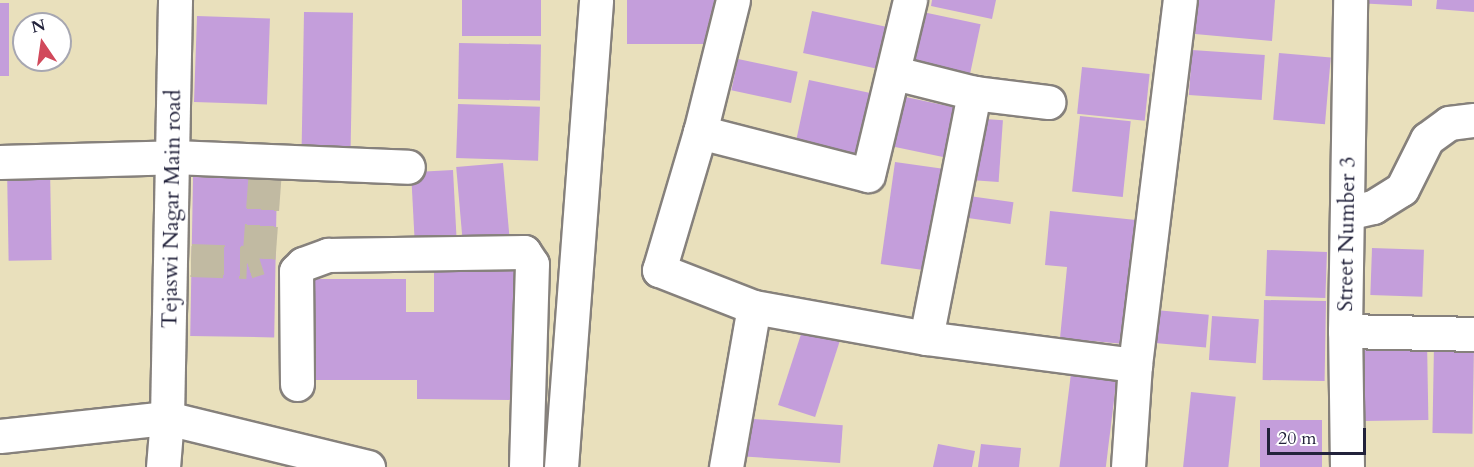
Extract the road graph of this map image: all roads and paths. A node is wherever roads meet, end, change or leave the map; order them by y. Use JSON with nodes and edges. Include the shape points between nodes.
{"nodes":[{"id":1,"x":175,"y":0,"type":"edge"},
{"id":2,"x":596,"y":0,"type":"edge"},
{"id":3,"x":733,"y":0,"type":"edge"},
{"id":4,"x":910,"y":0,"type":"edge"},
{"id":5,"x":1180,"y":0,"type":"edge"},
{"id":6,"x":1350,"y":0,"type":"edge"},
{"id":7,"x":895,"y":73,"type":"junction"},
{"id":8,"x":974,"y":93,"type":"junction"},
{"id":9,"x":1048,"y":102,"type":"dead end"},
{"id":10,"x":1474,"y":120,"type":"edge"},
{"id":11,"x":700,"y":132,"type":"junction"},
{"id":12,"x":174,"y":157,"type":"junction"},
{"id":13,"x":0,"y":162,"type":"edge"},
{"id":14,"x":408,"y":167,"type":"dead end"},
{"id":15,"x":1347,"y":213,"type":"junction"},
{"id":16,"x":754,"y":307,"type":"junction"},
{"id":17,"x":1345,"y":331,"type":"junction"},
{"id":18,"x":1474,"y":334,"type":"edge"},
{"id":19,"x":926,"y":338,"type":"junction"},
{"id":20,"x":1135,"y":365,"type":"junction"},
{"id":21,"x":297,"y":384,"type":"dead end"},
{"id":22,"x":167,"y":418,"type":"junction"},
{"id":23,"x":0,"y":436,"type":"edge"},
{"id":24,"x":163,"y":467,"type":"edge"},
{"id":25,"x":368,"y":467,"type":"edge"},
{"id":26,"x":526,"y":467,"type":"edge"},
{"id":27,"x":561,"y":467,"type":"edge"},
{"id":28,"x":726,"y":467,"type":"edge"},
{"id":29,"x":1128,"y":467,"type":"edge"},
{"id":30,"x":1347,"y":467,"type":"edge"}],
"edges":[{"from":1,"to":12,"type":"street","name":"Tejaswi Nagar Main road"},
{"from":2,"to":27,"type":"street"},
{"from":3,"to":11,"type":"street"},
{"from":4,"to":7,"type":"street"},
{"from":5,"to":20,"type":"street"},
{"from":6,"to":15,"type":"street","name":"Street Number 3"},
{"from":7,"to":8,"type":"street"},
{"from":7,"to":11,"type":"street","via":[[868,175]]},
{"from":8,"to":9,"type":"street"},
{"from":8,"to":19,"type":"street"},
{"from":10,"to":15,"type":"street","via":[[1449,123],[1427,139],[1402,189],[1373,207]]},
{"from":11,"to":16,"type":"street","via":[[659,270]]},
{"from":12,"to":13,"type":"street"},
{"from":12,"to":14,"type":"street","via":[[265,168]]},
{"from":12,"to":22,"type":"street","name":"Tejaswi Nagar Main road","via":[[181,260]]},
{"from":15,"to":17,"type":"street","name":"Street Number 3"},
{"from":16,"to":19,"type":"street"},
{"from":16,"to":28,"type":"street"},
{"from":17,"to":18,"type":"street"},
{"from":17,"to":30,"type":"street","name":"Street Number 3"},
{"from":19,"to":20,"type":"street"},
{"from":20,"to":29,"type":"street"},
{"from":21,"to":26,"type":"street","via":[[296,271],[303,264],[328,255],[524,252],[532,264]]},
{"from":22,"to":23,"type":"street"},
{"from":22,"to":24,"type":"street","name":"Tejaswi Nagar Main road"},
{"from":22,"to":25,"type":"street"}]}
